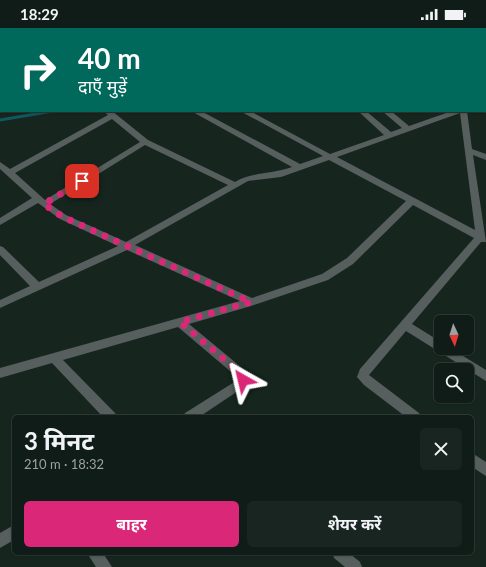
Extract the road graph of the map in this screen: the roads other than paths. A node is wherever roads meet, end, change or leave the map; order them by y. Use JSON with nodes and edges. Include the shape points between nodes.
{"nodes":[{"id":1,"x":197,"y":112,"type":"edge"},
{"id":2,"x":246,"y":112,"type":"edge"},
{"id":3,"x":363,"y":112,"type":"edge"},
{"id":4,"x":387,"y":112,"type":"edge"},
{"id":5,"x":456,"y":112,"type":"edge"},
{"id":6,"x":462,"y":112,"type":"edge"},
{"id":7,"x":109,"y":113,"type":"edge"},
{"id":8,"x":408,"y":129,"type":"junction"},
{"id":9,"x":389,"y":135,"type":"junction"},
{"id":10,"x":145,"y":142,"type":"junction"},
{"id":11,"x":469,"y":151,"type":"junction"},
{"id":12,"x":327,"y":156,"type":"junction"},
{"id":13,"x":486,"y":157,"type":"edge"},
{"id":14,"x":0,"y":165,"type":"edge"},
{"id":15,"x":298,"y":167,"type":"junction"},
{"id":16,"x":9,"y":174,"type":"junction"},
{"id":17,"x":235,"y":185,"type":"junction"},
{"id":18,"x":412,"y":201,"type":"junction"},
{"id":19,"x":41,"y":202,"type":"junction"},
{"id":20,"x":0,"y":222,"type":"edge"},
{"id":21,"x":483,"y":239,"type":"edge"},
{"id":22,"x":128,"y":245,"type":"junction"},
{"id":23,"x":0,"y":249,"type":"edge"},
{"id":24,"x":38,"y":287,"type":"junction"},
{"id":25,"x":251,"y":302,"type":"junction"},
{"id":26,"x":0,"y":304,"type":"edge"},
{"id":27,"x":180,"y":322,"type":"junction"},
{"id":28,"x":404,"y":325,"type":"junction"},
{"id":29,"x":434,"y":344,"type":"edge"},
{"id":30,"x":452,"y":355,"type":"edge"},
{"id":31,"x":54,"y":358,"type":"junction"},
{"id":32,"x":0,"y":373,"type":"edge"},
{"id":33,"x":486,"y":376,"type":"edge"},
{"id":34,"x":109,"y":415,"type":"edge"},
{"id":35,"x":192,"y":415,"type":"edge"},
{"id":36,"x":412,"y":415,"type":"edge"},
{"id":37,"x":474,"y":461,"type":"edge"},
{"id":38,"x":486,"y":470,"type":"edge"},
{"id":39,"x":12,"y":533,"type":"edge"},
{"id":40,"x":0,"y":541,"type":"edge"},
{"id":41,"x":96,"y":555,"type":"edge"},
{"id":42,"x":341,"y":555,"type":"edge"},
{"id":43,"x":105,"y":567,"type":"edge"},
{"id":44,"x":355,"y":567,"type":"edge"}],
"edges":[{"from":1,"to":15,"type":"street"},
{"from":2,"to":12,"type":"street"},
{"from":3,"to":9,"type":"street"},
{"from":4,"to":8,"type":"street"},
{"from":5,"to":8,"type":"street"},
{"from":6,"to":11,"type":"street"},
{"from":7,"to":10,"type":"street"},
{"from":7,"to":16,"type":"street"},
{"from":8,"to":9,"type":"street"},
{"from":9,"to":12,"type":"street"},
{"from":10,"to":17,"type":"street"},
{"from":10,"to":19,"type":"street"},
{"from":11,"to":13,"type":"street"},
{"from":11,"to":21,"type":"street"},
{"from":12,"to":15,"type":"street"},
{"from":12,"to":18,"type":"street"},
{"from":14,"to":16,"type":"street"},
{"from":15,"to":17,"type":"street","via":[[275,175],[249,177]]},
{"from":16,"to":19,"type":"street"},
{"from":17,"to":22,"type":"street"},
{"from":18,"to":21,"type":"street"},
{"from":18,"to":25,"type":"street","via":[[350,261],[325,278]]},
{"from":19,"to":20,"type":"street"},
{"from":19,"to":22,"type":"street","via":[[63,217]]},
{"from":21,"to":28,"type":"street"},
{"from":22,"to":24,"type":"street"},
{"from":22,"to":25,"type":"street"},
{"from":23,"to":24,"type":"street"},
{"from":24,"to":26,"type":"street"},
{"from":25,"to":27,"type":"street"},
{"from":27,"to":31,"type":"street"},
{"from":27,"to":35,"type":"street","via":[[244,376],[240,384]]},
{"from":28,"to":29,"type":"street"},
{"from":28,"to":36,"type":"street","via":[[364,372],[364,377]]},
{"from":30,"to":33,"type":"street"},
{"from":31,"to":32,"type":"street"},
{"from":31,"to":34,"type":"street"},
{"from":37,"to":38,"type":"street"},
{"from":39,"to":40,"type":"street"},
{"from":41,"to":43,"type":"street"},
{"from":42,"to":44,"type":"street"}]}
